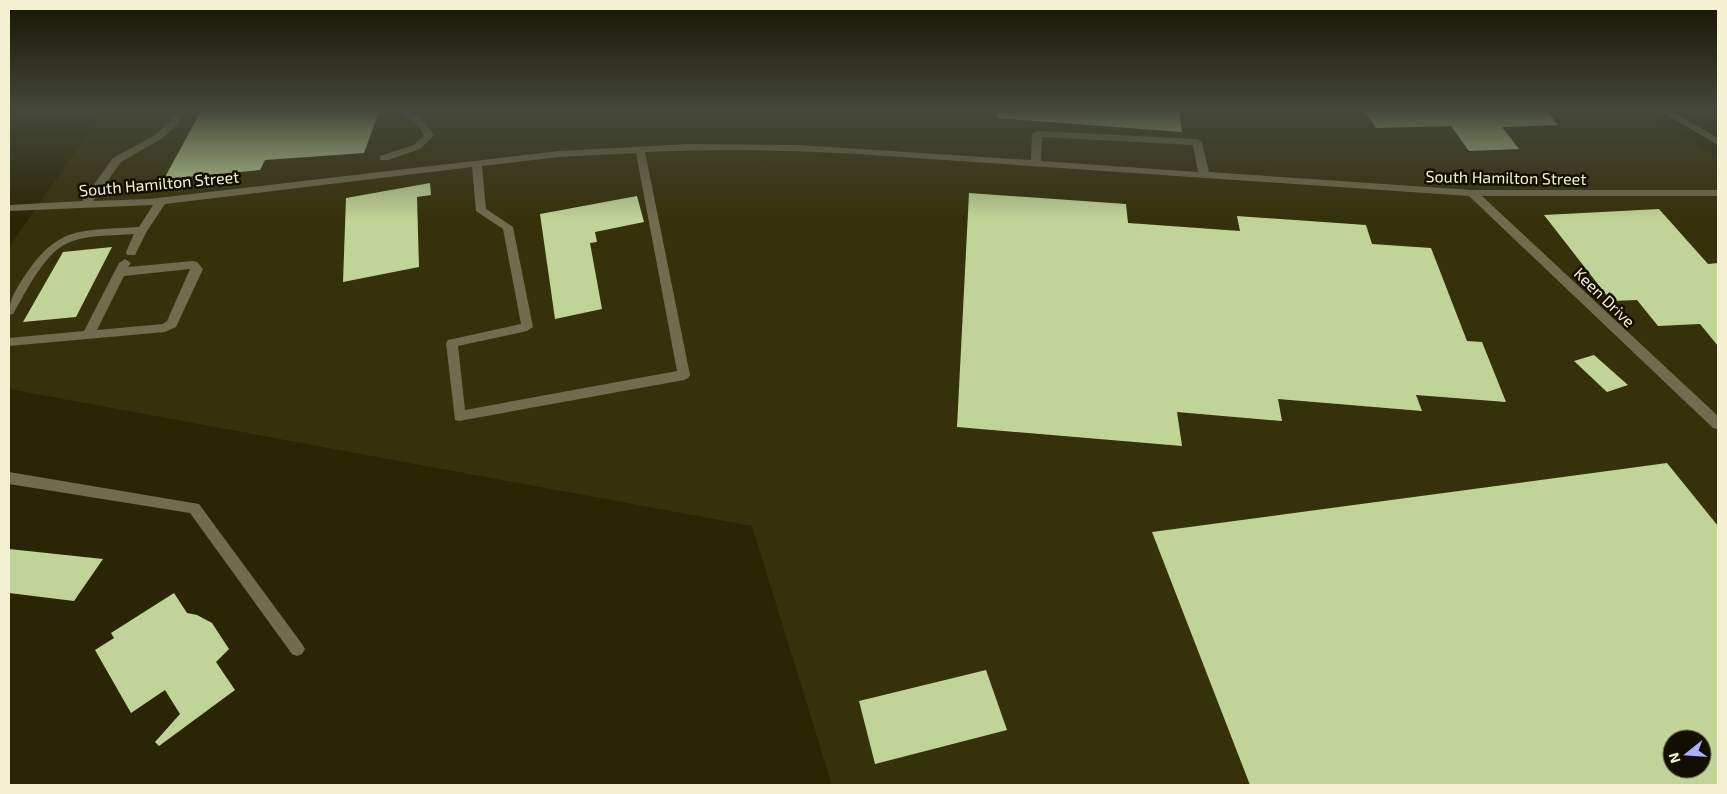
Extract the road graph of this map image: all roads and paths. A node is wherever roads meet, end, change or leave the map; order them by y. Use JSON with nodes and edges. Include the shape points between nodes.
{"nodes":[{"id":1,"x":143,"y":146,"type":"edge"},
{"id":2,"x":418,"y":146,"type":"edge"},
{"id":3,"x":1037,"y":146,"type":"edge"},
{"id":4,"x":1198,"y":146,"type":"edge"},
{"id":5,"x":640,"y":150,"type":"junction"},
{"id":6,"x":384,"y":158,"type":"dead end"},
{"id":7,"x":1036,"y":163,"type":"junction"},
{"id":8,"x":477,"y":164,"type":"junction"},
{"id":9,"x":1204,"y":175,"type":"junction"},
{"id":10,"x":1472,"y":192,"type":"junction"},
{"id":11,"x":1718,"y":193,"type":"edge"},
{"id":12,"x":161,"y":201,"type":"junction"},
{"id":13,"x":85,"y":205,"type":"junction"},
{"id":14,"x":9,"y":208,"type":"edge"},
{"id":15,"x":142,"y":230,"type":"junction"},
{"id":16,"x":131,"y":252,"type":"dead end"},
{"id":17,"x":9,"y":311,"type":"edge"},
{"id":18,"x":88,"y":335,"type":"junction"},
{"id":19,"x":9,"y":342,"type":"edge"},
{"id":20,"x":1718,"y":424,"type":"edge"},
{"id":21,"x":9,"y":478,"type":"edge"},
{"id":22,"x":297,"y":648,"type":"dead end"}],
"edges":[{"from":1,"to":13,"type":"street","via":[[117,160]]},
{"from":2,"to":6,"type":"street"},
{"from":3,"to":7,"type":"street"},
{"from":4,"to":9,"type":"street"},
{"from":5,"to":7,"type":"street","name":"South Hamilton Street","via":[[798,148]]},
{"from":5,"to":8,"type":"street","name":"South Hamilton Street","via":[[559,154]]},
{"from":5,"to":8,"type":"street","via":[[684,375],[459,416],[452,343],[527,327],[508,227],[481,211]]},
{"from":7,"to":9,"type":"street","name":"South Hamilton Street"},
{"from":8,"to":12,"type":"street","name":"South Hamilton Street"},
{"from":9,"to":10,"type":"street","name":"South Hamilton Street"},
{"from":10,"to":11,"type":"street","name":"South Hamilton Street"},
{"from":10,"to":20,"type":"street","name":"Keen Drive"},
{"from":12,"to":13,"type":"street","name":"South Hamilton Street"},
{"from":12,"to":15,"type":"street"},
{"from":13,"to":14,"type":"street","name":"South Hamilton Street"},
{"from":15,"to":16,"type":"street"},
{"from":15,"to":17,"type":"street","via":[[61,241],[43,258]]},
{"from":18,"to":18,"type":"street","via":[[123,267],[193,265],[197,268],[172,324],[165,328]]},
{"from":18,"to":19,"type":"street"},
{"from":21,"to":22,"type":"street","via":[[194,508]]}]}
